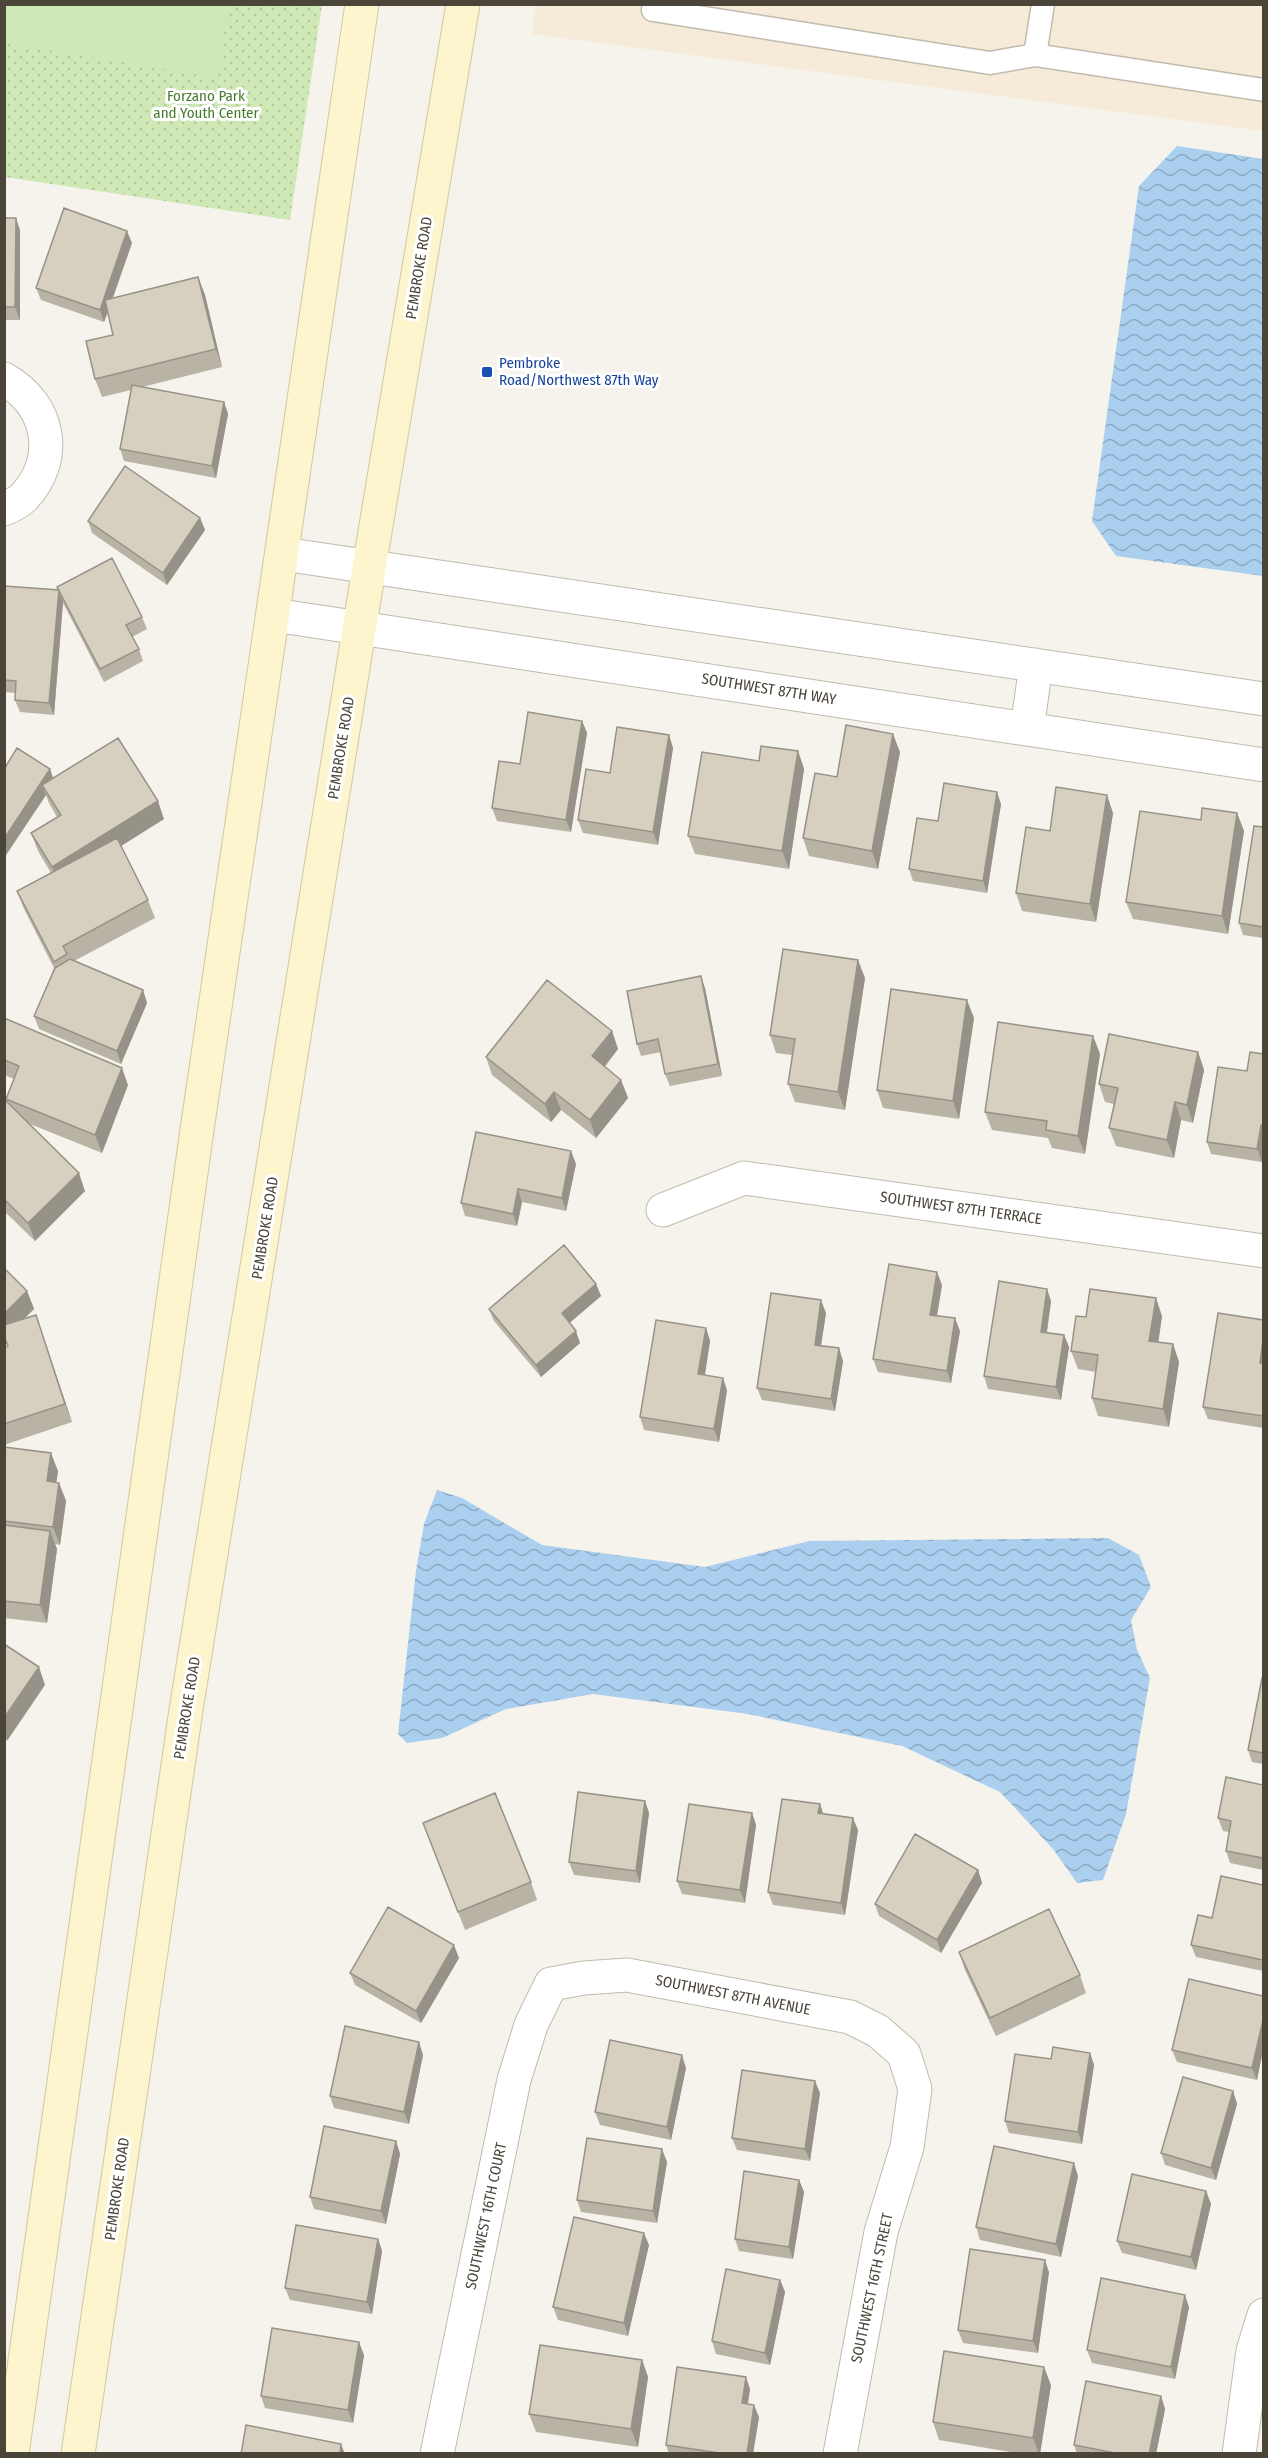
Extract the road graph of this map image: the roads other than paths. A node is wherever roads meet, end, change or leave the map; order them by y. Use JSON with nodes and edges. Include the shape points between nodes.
{"nodes":[{"id":1,"x":362,"y":4,"type":"edge"},
{"id":2,"x":463,"y":4,"type":"edge"},
{"id":3,"x":654,"y":4,"type":"edge"},
{"id":4,"x":1043,"y":4,"type":"edge"},
{"id":5,"x":1035,"y":55,"type":"junction"},
{"id":6,"x":1263,"y":90,"type":"edge"},
{"id":7,"x":4,"y":379,"type":"edge"},
{"id":8,"x":4,"y":510,"type":"edge"},
{"id":9,"x":283,"y":554,"type":"junction"},
{"id":10,"x":369,"y":568,"type":"junction"},
{"id":11,"x":274,"y":615,"type":"junction"},
{"id":12,"x":360,"y":627,"type":"junction"},
{"id":13,"x":1036,"y":665,"type":"junction"},
{"id":14,"x":1263,"y":699,"type":"edge"},
{"id":15,"x":1027,"y":729,"type":"junction"},
{"id":16,"x":1263,"y":765,"type":"edge"},
{"id":17,"x":663,"y":1210,"type":"dead end"},
{"id":18,"x":1263,"y":1251,"type":"edge"},
{"id":19,"x":551,"y":1984,"type":"joint"},
{"id":20,"x":904,"y":2054,"type":"joint"},
{"id":21,"x":1263,"y":2315,"type":"edge"},
{"id":22,"x":12,"y":2454,"type":"edge"},
{"id":23,"x":78,"y":2454,"type":"edge"},
{"id":24,"x":437,"y":2454,"type":"edge"},
{"id":25,"x":840,"y":2454,"type":"edge"},
{"id":26,"x":1239,"y":2454,"type":"edge"}],
"edges":[{"from":1,"to":9,"type":"main road"},
{"from":2,"to":10,"type":"main road","name":"PEMBROKE ROAD"},
{"from":3,"to":5,"type":"lane","via":[[653,10],[990,63]]},
{"from":4,"to":5,"type":"lane"},
{"from":5,"to":6,"type":"lane"},
{"from":7,"to":8,"type":"street","via":[[19,387],[35,406],[45,429],[46,454],[38,478],[22,498]]},
{"from":9,"to":10,"type":"street"},
{"from":9,"to":11,"type":"main road"},
{"from":10,"to":12,"type":"main road","name":"PEMBROKE ROAD"},
{"from":10,"to":13,"type":"street"},
{"from":11,"to":12,"type":"street","name":"SOUTHWEST 87TH WAY"},
{"from":11,"to":22,"type":"main road","via":[[198,1119]]},
{"from":12,"to":15,"type":"street","name":"SOUTHWEST 87TH WAY"},
{"from":12,"to":23,"type":"main road","name":"PEMBROKE ROAD","via":[[186,1710]]},
{"from":13,"to":14,"type":"street"},
{"from":13,"to":15,"type":"street"},
{"from":15,"to":16,"type":"street","name":"SOUTHWEST 87TH WAY"},
{"from":17,"to":18,"type":"street","name":"SOUTHWEST 87TH TERRACE","via":[[744,1178]]},
{"from":19,"to":20,"type":"street","name":"SOUTHWEST 87TH AVENUE","via":[[584,1977],[627,1975],[850,2017],[878,2031]]},
{"from":19,"to":24,"type":"street","name":"SOUTHWEST 16TH COURT","via":[[531,2025],[514,2080]]},
{"from":20,"to":25,"type":"street","name":"SOUTHWEST 16TH STREET","via":[[915,2089],[907,2147],[881,2232]]},
{"from":21,"to":26,"type":"street","via":[[1253,2351]]}]}
